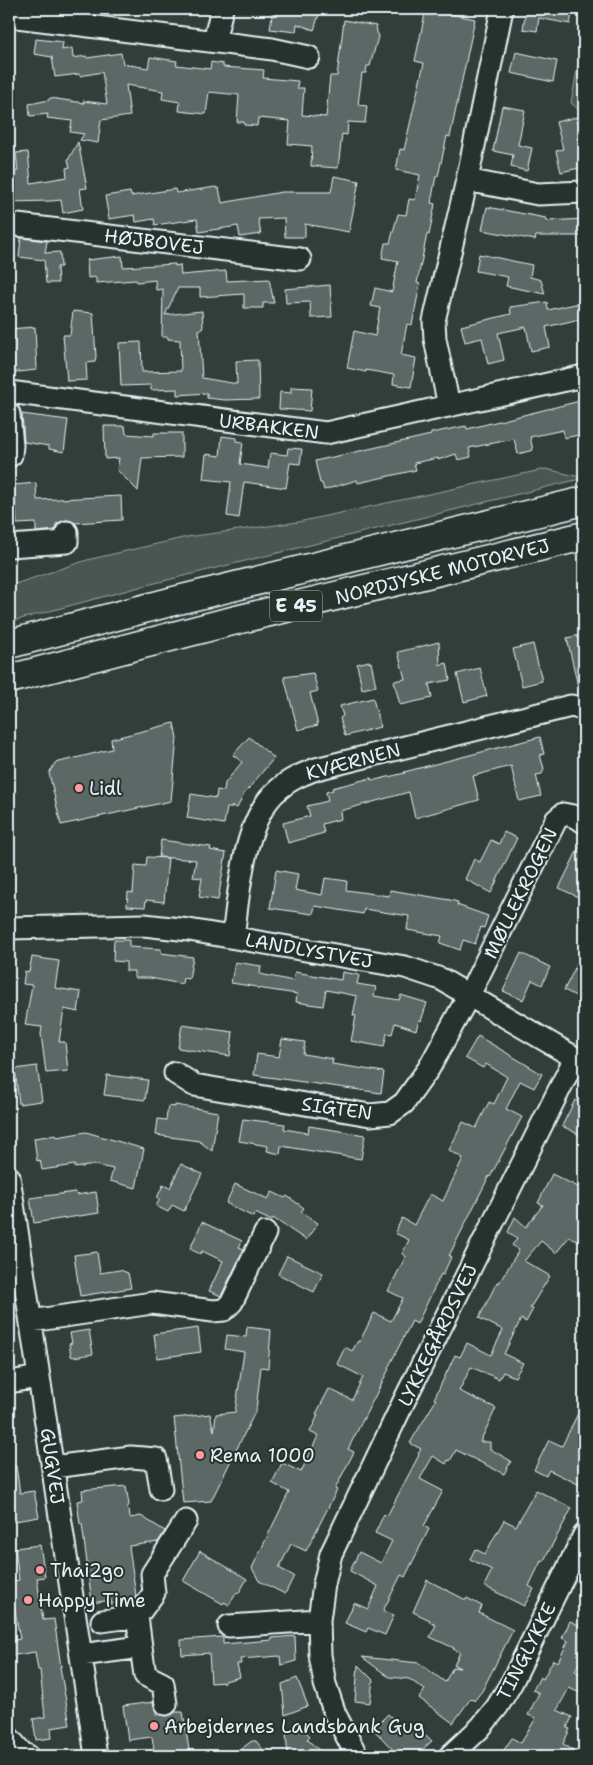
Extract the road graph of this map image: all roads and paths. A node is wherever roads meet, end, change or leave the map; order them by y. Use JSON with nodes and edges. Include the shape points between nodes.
{"nodes":[{"id":1,"x":222,"y":9,"type":"edge"},
{"id":2,"x":502,"y":9,"type":"edge"},
{"id":3,"x":9,"y":16,"type":"edge"},
{"id":4,"x":214,"y":41,"type":"junction"},
{"id":5,"x":309,"y":57,"type":"dead end"},
{"id":6,"x":467,"y":180,"type":"junction"},
{"id":7,"x":584,"y":192,"type":"edge"},
{"id":8,"x":9,"y":224,"type":"edge"},
{"id":9,"x":300,"y":259,"type":"dead end"},
{"id":10,"x":584,"y":376,"type":"edge"},
{"id":11,"x":9,"y":392,"type":"edge"},
{"id":12,"x":450,"y":406,"type":"junction"},
{"id":13,"x":9,"y":414,"type":"edge"},
{"id":14,"x":9,"y":456,"type":"edge"},
{"id":15,"x":584,"y":501,"type":"edge"},
{"id":16,"x":68,"y":532,"type":"dead end"},
{"id":17,"x":584,"y":536,"type":"edge"},
{"id":18,"x":9,"y":546,"type":"edge"},
{"id":19,"x":9,"y":644,"type":"edge"},
{"id":20,"x":9,"y":679,"type":"edge"},
{"id":21,"x":584,"y":709,"type":"edge"},
{"id":22,"x":584,"y":822,"type":"edge"},
{"id":23,"x":9,"y":928,"type":"edge"},
{"id":24,"x":232,"y":937,"type":"junction"},
{"id":25,"x":469,"y":995,"type":"junction"},
{"id":26,"x":579,"y":1060,"type":"edge"},
{"id":27,"x":175,"y":1073,"type":"dead end"},
{"id":28,"x":10,"y":1188,"type":"edge"},
{"id":29,"x":265,"y":1233,"type":"dead end"},
{"id":30,"x":15,"y":1255,"type":"edge"},
{"id":31,"x":31,"y":1321,"type":"junction"},
{"id":32,"x":39,"y":1377,"type":"junction"},
{"id":33,"x":9,"y":1382,"type":"edge"},
{"id":34,"x":53,"y":1467,"type":"junction"},
{"id":35,"x":161,"y":1490,"type":"dead end"},
{"id":36,"x":186,"y":1521,"type":"dead end"},
{"id":37,"x":584,"y":1535,"type":"edge"},
{"id":38,"x":137,"y":1616,"type":"junction"},
{"id":39,"x":319,"y":1620,"type":"junction"},
{"id":40,"x":102,"y":1621,"type":"dead end"},
{"id":41,"x":229,"y":1626,"type":"dead end"},
{"id":42,"x":141,"y":1647,"type":"junction"},
{"id":43,"x":80,"y":1655,"type":"junction"},
{"id":44,"x":166,"y":1704,"type":"dead end"},
{"id":45,"x":9,"y":1738,"type":"edge"},
{"id":46,"x":28,"y":1756,"type":"edge"},
{"id":47,"x":96,"y":1756,"type":"edge"},
{"id":48,"x":357,"y":1756,"type":"edge"},
{"id":49,"x":450,"y":1756,"type":"edge"}],
"edges":[{"from":1,"to":4,"type":"street"},
{"from":2,"to":6,"type":"street"},
{"from":3,"to":4,"type":"street"},
{"from":4,"to":5,"type":"street"},
{"from":6,"to":7,"type":"street","via":[[538,194]]},
{"from":6,"to":12,"type":"street","via":[[434,321]]},
{"from":8,"to":9,"type":"street","name":"HØJBOVEJ"},
{"from":10,"to":12,"type":"street","name":"URBAKKEN"},
{"from":11,"to":12,"type":"street","name":"URBAKKEN","via":[[326,434]]},
{"from":13,"to":14,"type":"street","via":[[12,446]]},
{"from":15,"to":19,"type":"highway","name":"NORDJYSKE MOTORVEJ","number":"E 45"},
{"from":16,"to":18,"type":"street","via":[[67,542]]},
{"from":17,"to":20,"type":"highway","name":"NORDJYSKE MOTORVEJ","number":"E 45"},
{"from":21,"to":24,"type":"street","name":"KVÆRNEN","via":[[571,706],[316,769],[294,778],[277,790],[262,807],[252,828]]},
{"from":22,"to":25,"type":"street","name":"MØLLEKROGEN","via":[[563,814],[556,820]]},
{"from":23,"to":24,"type":"street","name":"LANDLYSTVEJ","via":[[144,925]]},
{"from":24,"to":25,"type":"street","name":"LANDLYSTVEJ","via":[[405,967],[441,979]]},
{"from":25,"to":26,"type":"street","name":"LANDLYSTVEJ"},
{"from":25,"to":27,"type":"street","name":"SIGTEN","via":[[429,1068],[404,1103],[390,1113],[370,1115],[194,1085]]},
{"from":26,"to":39,"type":"street","name":"LYKKEGÅRDSVEJ","via":[[341,1532],[331,1554]]},
{"from":28,"to":30,"type":"street","name":"GUGVEJ"},
{"from":29,"to":31,"type":"street","via":[[232,1302],[224,1310],[152,1303]]},
{"from":30,"to":31,"type":"street","name":"GUGVEJ"},
{"from":31,"to":32,"type":"street","name":"GUGVEJ"},
{"from":32,"to":33,"type":"street"},
{"from":32,"to":34,"type":"street","name":"GUGVEJ"},
{"from":34,"to":35,"type":"street","via":[[131,1457],[156,1460]]},
{"from":34,"to":43,"type":"street","name":"GUGVEJ"},
{"from":36,"to":38,"type":"street","via":[[152,1574],[154,1593]]},
{"from":37,"to":49,"type":"street","name":"TINGLYKKE","via":[[497,1707]]},
{"from":38,"to":40,"type":"street"},
{"from":38,"to":42,"type":"street"},
{"from":39,"to":41,"type":"street"},
{"from":39,"to":48,"type":"street","name":"LYKKEGÅRDSVEJ","via":[[324,1684]]},
{"from":42,"to":43,"type":"street"},
{"from":42,"to":44,"type":"street","via":[[145,1675],[163,1684]]},
{"from":43,"to":47,"type":"street","name":"GUGVEJ"},
{"from":45,"to":46,"type":"street"}]}
